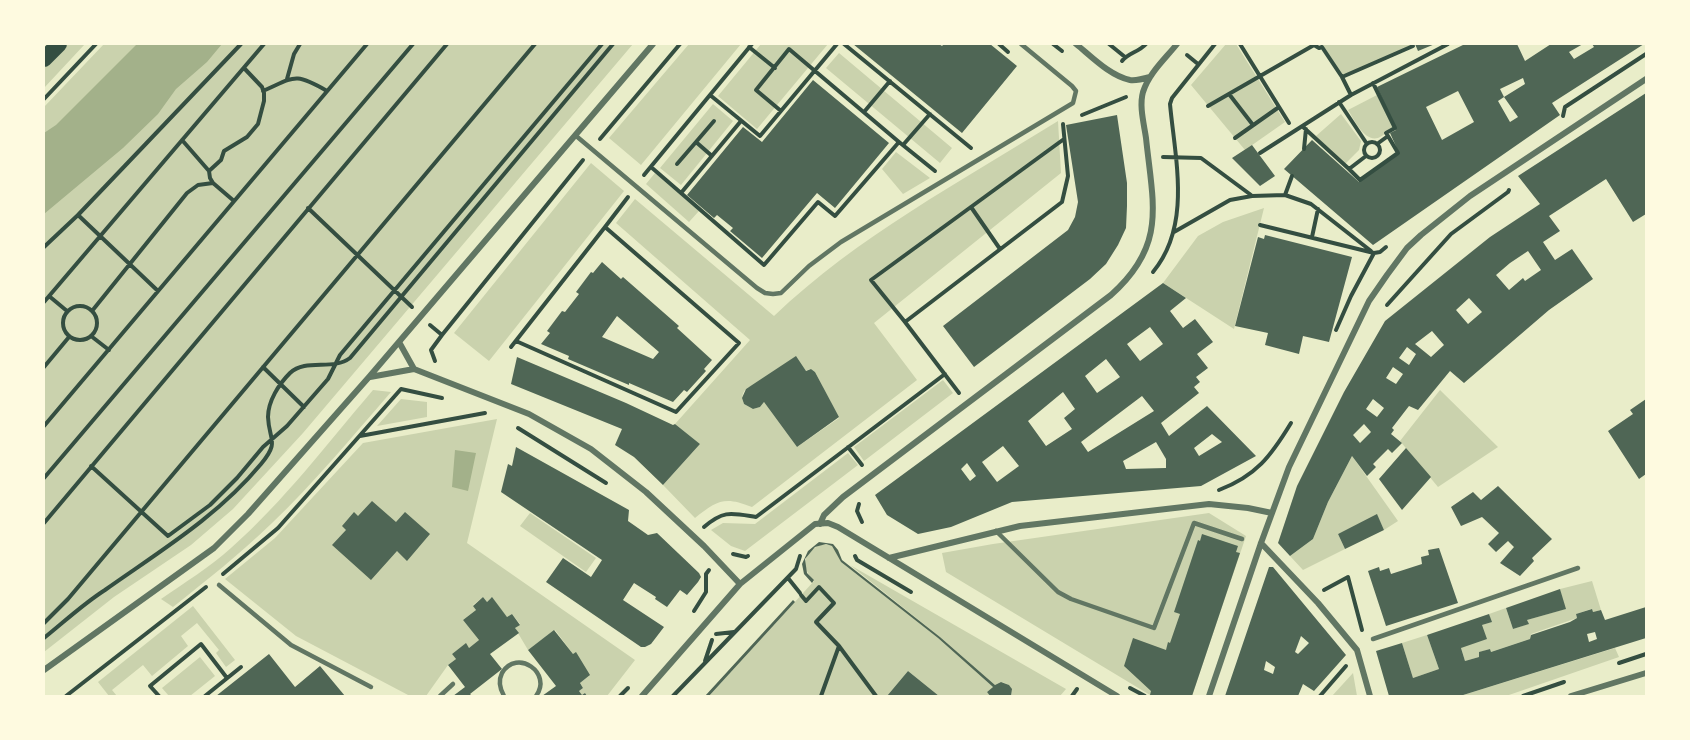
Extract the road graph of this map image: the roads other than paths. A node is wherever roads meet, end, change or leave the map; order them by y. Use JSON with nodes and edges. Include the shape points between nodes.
{"nodes":[{"id":1,"x":59,"y":44,"type":"edge"},
{"id":2,"x":653,"y":44,"type":"edge"},
{"id":3,"x":1021,"y":44,"type":"edge"},
{"id":4,"x":1076,"y":44,"type":"edge"},
{"id":5,"x":1178,"y":44,"type":"edge"},
{"id":6,"x":44,"y":59,"type":"edge"},
{"id":7,"x":1150,"y":78,"type":"junction"},
{"id":8,"x":1647,"y":78,"type":"edge"},
{"id":9,"x":575,"y":135,"type":"junction"},
{"id":10,"x":399,"y":342,"type":"junction"},
{"id":11,"x":414,"y":369,"type":"junction"},
{"id":12,"x":369,"y":377,"type":"junction"},
{"id":13,"x":1272,"y":513,"type":"junction"},
{"id":14,"x":819,"y":524,"type":"junction"},
{"id":15,"x":996,"y":531,"type":"junction"},
{"id":16,"x":1242,"y":539,"type":"dead end"},
{"id":17,"x":1261,"y":543,"type":"junction"},
{"id":18,"x":889,"y":558,"type":"junction"},
{"id":19,"x":1578,"y":568,"type":"dead end"},
{"id":20,"x":217,"y":583,"type":"road end"},
{"id":21,"x":740,"y":584,"type":"junction"},
{"id":22,"x":1373,"y":639,"type":"dead end"},
{"id":23,"x":44,"y":670,"type":"edge"},
{"id":24,"x":1647,"y":673,"type":"edge"},
{"id":25,"x":453,"y":684,"type":"dead end"},
{"id":26,"x":371,"y":687,"type":"dead end"},
{"id":27,"x":440,"y":696,"type":"edge"},
{"id":28,"x":504,"y":696,"type":"edge"},
{"id":29,"x":536,"y":696,"type":"edge"},
{"id":30,"x":642,"y":696,"type":"edge"},
{"id":31,"x":1117,"y":696,"type":"edge"},
{"id":32,"x":1209,"y":696,"type":"edge"},
{"id":33,"x":1370,"y":696,"type":"edge"},
{"id":34,"x":1571,"y":696,"type":"edge"}],
"edges":[{"from":1,"to":6,"type":"highway"},
{"from":2,"to":9,"type":"street"},
{"from":3,"to":9,"type":"lane","via":[[1072,86],[1076,91],[1073,103],[841,242],[781,292],[773,294],[757,288]]},
{"from":4,"to":7,"type":"street","via":[[1130,80]]},
{"from":5,"to":7,"type":"street"},
{"from":7,"to":14,"type":"street","via":[[1142,100],[1153,219],[1151,239],[1134,271],[1111,295],[843,497]]},
{"from":8,"to":13,"type":"street","via":[[1470,196],[1407,248],[1369,301],[1289,467]]},
{"from":9,"to":10,"type":"street"},
{"from":10,"to":11,"type":"street"},
{"from":10,"to":12,"type":"street"},
{"from":11,"to":12,"type":"street"},
{"from":11,"to":21,"type":"street","via":[[530,414],[591,449],[646,492]]},
{"from":12,"to":23,"type":"street","via":[[214,548]]},
{"from":13,"to":15,"type":"street","via":[[1209,504]]},
{"from":13,"to":17,"type":"street"},
{"from":14,"to":18,"type":"street","via":[[838,527]]},
{"from":14,"to":21,"type":"street"},
{"from":15,"to":16,"type":"lane","via":[[1058,592],[1154,628],[1194,523]]},
{"from":15,"to":18,"type":"street"},
{"from":17,"to":32,"type":"street"},
{"from":17,"to":33,"type":"street","via":[[1356,650]]},
{"from":18,"to":31,"type":"street"},
{"from":19,"to":22,"type":"lane"},
{"from":20,"to":26,"type":"lane","via":[[291,645]]},
{"from":21,"to":30,"type":"street"},
{"from":24,"to":34,"type":"street"},
{"from":25,"to":27,"type":"lane"},
{"from":28,"to":29,"type":"lane","via":[[500,677],[508,666],[522,662],[539,674]]}]}
